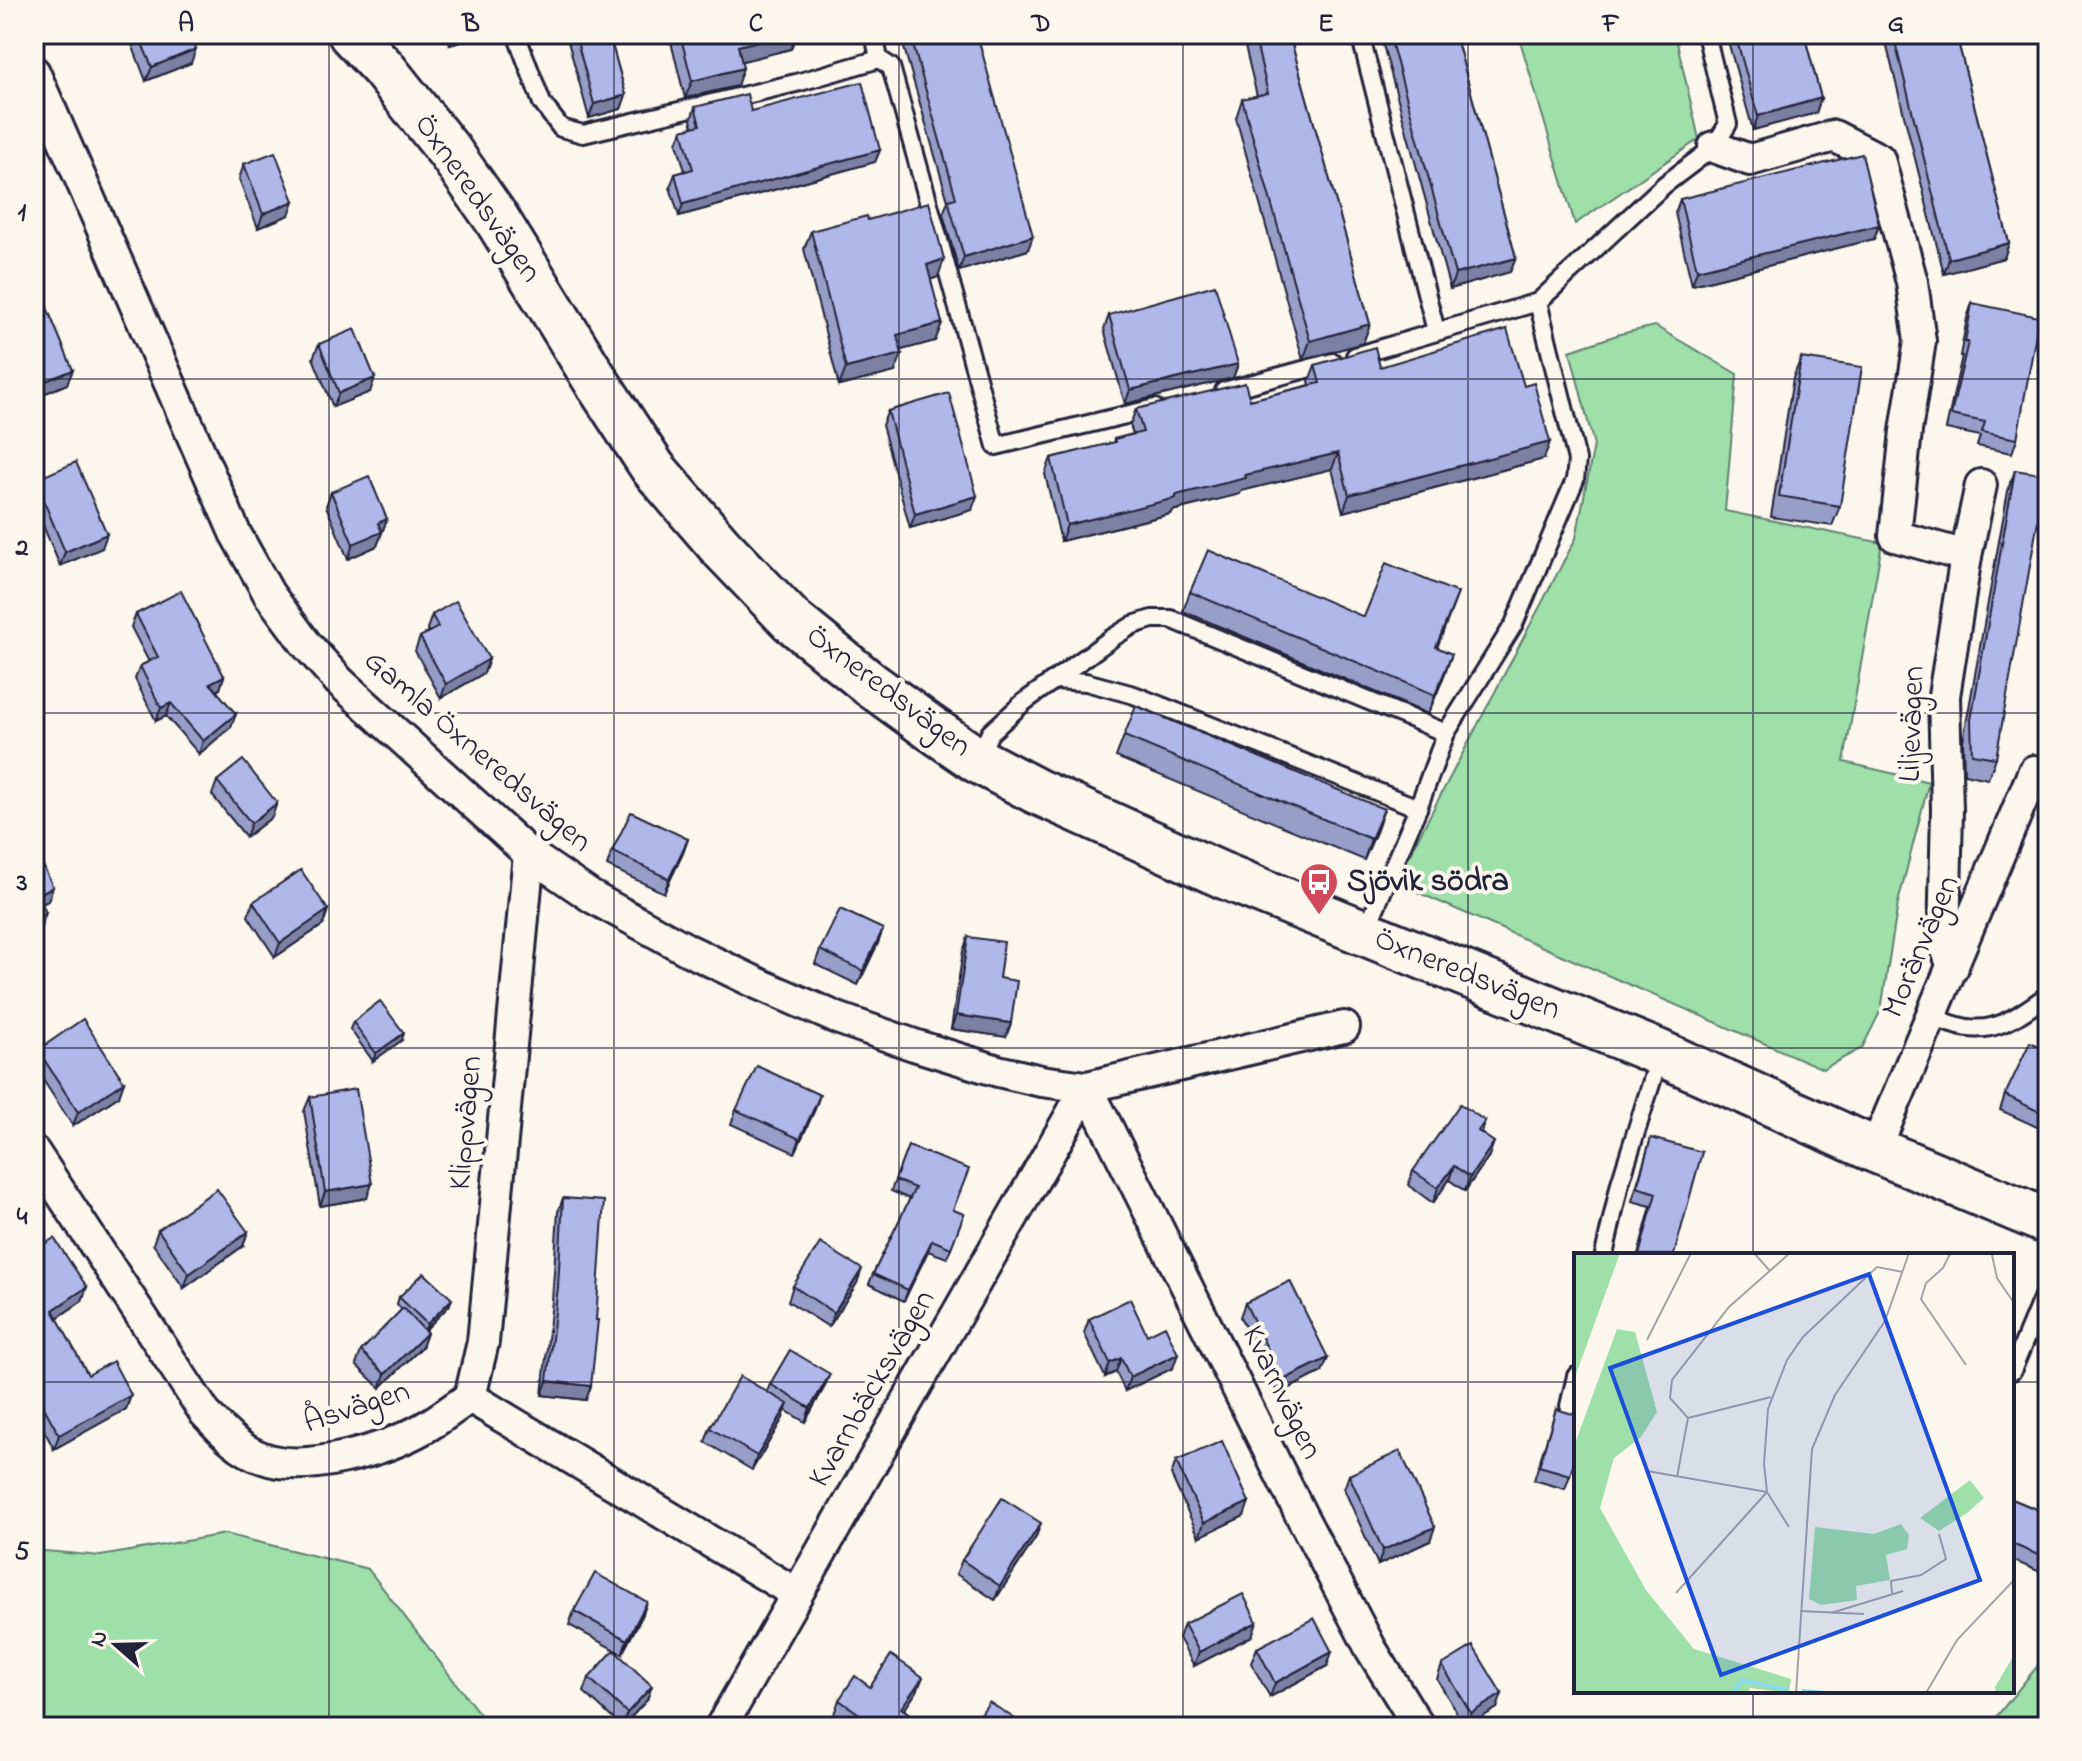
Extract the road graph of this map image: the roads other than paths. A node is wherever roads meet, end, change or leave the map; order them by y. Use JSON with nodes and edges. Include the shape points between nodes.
{"nodes":[{"id":1,"x":351,"y":34,"type":"edge"},
{"id":2,"x":516,"y":34,"type":"edge"},
{"id":3,"x":874,"y":34,"type":"edge"},
{"id":4,"x":1360,"y":34,"type":"edge"},
{"id":5,"x":1706,"y":34,"type":"edge"},
{"id":6,"x":879,"y":59,"type":"junction"},
{"id":7,"x":34,"y":72,"type":"edge"},
{"id":8,"x":1714,"y":147,"type":"junction"},
{"id":9,"x":1538,"y":302,"type":"junction"},
{"id":10,"x":1436,"y":331,"type":"junction"},
{"id":11,"x":1209,"y":395,"type":"edge"},
{"id":12,"x":1178,"y":402,"type":"edge"},
{"id":13,"x":1981,"y":485,"type":"dead end"},
{"id":14,"x":1966,"y":556,"type":"junction"},
{"id":15,"x":1055,"y":680,"type":"junction"},
{"id":16,"x":1446,"y":733,"type":"junction"},
{"id":17,"x":977,"y":760,"type":"junction"},
{"id":18,"x":2034,"y":771,"type":"dead end"},
{"id":19,"x":1418,"y":808,"type":"junction"},
{"id":20,"x":529,"y":854,"type":"junction"},
{"id":21,"x":1365,"y":934,"type":"junction"},
{"id":22,"x":1953,"y":967,"type":"junction"},
{"id":23,"x":2048,"y":995,"type":"edge"},
{"id":24,"x":1932,"y":1016,"type":"junction"},
{"id":25,"x":1344,"y":1027,"type":"dead end"},
{"id":26,"x":1660,"y":1053,"type":"junction"},
{"id":27,"x":1087,"y":1087,"type":"junction"},
{"id":28,"x":1875,"y":1150,"type":"junction"},
{"id":29,"x":34,"y":1152,"type":"edge"},
{"id":30,"x":2048,"y":1222,"type":"edge"},
{"id":31,"x":1604,"y":1253,"type":"edge"},
{"id":32,"x":2048,"y":1284,"type":"edge"},
{"id":33,"x":2014,"y":1366,"type":"edge"},
{"id":34,"x":1574,"y":1385,"type":"edge"},
{"id":35,"x":470,"y":1397,"type":"junction"},
{"id":36,"x":1569,"y":1406,"type":"dead end"},
{"id":37,"x":797,"y":1594,"type":"junction"},
{"id":38,"x":721,"y":1727,"type":"edge"},
{"id":39,"x":1419,"y":1727,"type":"edge"}],
"edges":[{"from":1,"to":17,"type":"street","name":"Öxneredsvägen","via":[[449,151],[653,468],[721,547],[791,620]]},
{"from":2,"to":6,"type":"lane","via":[[542,103],[561,128],[583,134]]},
{"from":3,"to":6,"type":"lane"},
{"from":4,"to":10,"type":"lane"},
{"from":5,"to":8,"type":"lane","via":[[1728,124]]},
{"from":6,"to":12,"type":"lane","via":[[891,67],[996,446]]},
{"from":7,"to":20,"type":"street","name":"Gamla Öxneredsvägen","via":[[235,533],[269,594],[339,681]]},
{"from":8,"to":9,"type":"lane","via":[[1664,185]]},
{"from":8,"to":14,"type":"street","via":[[1750,160],[1834,136],[1879,159],[1912,282],[1920,341],[1895,536]]},
{"from":9,"to":10,"type":"lane"},
{"from":9,"to":16,"type":"lane","via":[[1577,460],[1575,480],[1514,624]]},
{"from":10,"to":11,"type":"lane"},
{"from":13,"to":14,"type":"street","name":"Liljevägen"},
{"from":14,"to":22,"type":"street","name":"Liljevägen","via":[[1944,696],[1944,942]]},
{"from":15,"to":16,"type":"lane","via":[[1133,625],[1171,619]]},
{"from":15,"to":17,"type":"lane","via":[[990,733]]},
{"from":15,"to":19,"type":"lane","via":[[1134,695]]},
{"from":16,"to":19,"type":"lane"},
{"from":17,"to":21,"type":"street","name":"Öxneredsvägen","via":[[1070,807]]},
{"from":18,"to":22,"type":"street","name":"Moränvägen"},
{"from":19,"to":21,"type":"lane"},
{"from":20,"to":27,"type":"street","name":"Gamla Öxneredsvägen","via":[[592,897],[688,950],[837,1018],[998,1071]]},
{"from":20,"to":35,"type":"street","name":"Klippvägen","via":[[483,1342]]},
{"from":21,"to":26,"type":"street","name":"Öxneredsvägen"},
{"from":22,"to":24,"type":"street","name":"Moränvägen"},
{"from":23,"to":24,"type":"lane","via":[[1993,1027],[1956,1028]]},
{"from":24,"to":28,"type":"street","name":"Moränvägen"},
{"from":25,"to":27,"type":"street","name":"Gamla Öxneredsvägen"},
{"from":26,"to":28,"type":"street","name":"Öxneredsvägen"},
{"from":26,"to":31,"type":"lane"},
{"from":27,"to":37,"type":"street","name":"Kvarnbäcksvägen"},
{"from":27,"to":39,"type":"street","name":"Kvarnvägen","via":[[1299,1511],[1371,1649]]},
{"from":28,"to":30,"type":"street","name":"Öxneredsvägen"},
{"from":29,"to":35,"type":"street","name":"Åsvägen","via":[[205,1413],[243,1448],[283,1464],[342,1458],[423,1429]]},
{"from":32,"to":33,"type":"lane"},
{"from":34,"to":36,"type":"lane"},
{"from":35,"to":37,"type":"street"},
{"from":37,"to":38,"type":"street","name":"Kvarnbäcksvägen"}]}
